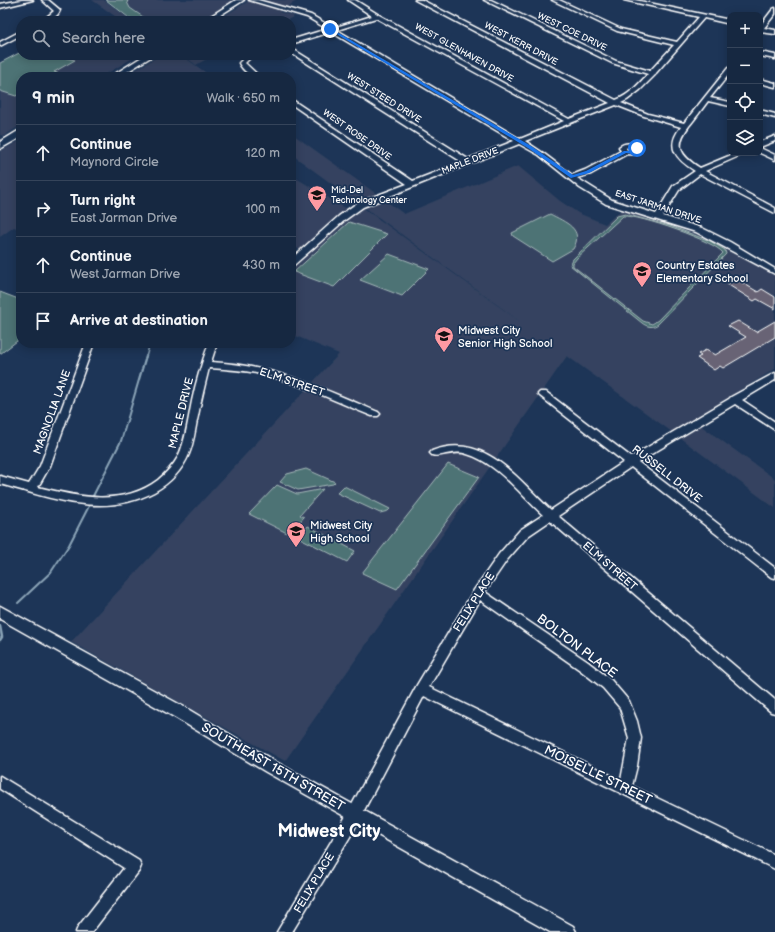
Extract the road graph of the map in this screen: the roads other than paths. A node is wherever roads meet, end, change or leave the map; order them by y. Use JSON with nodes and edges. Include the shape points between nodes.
{"nodes":[{"id":1,"x":30,"y":0,"type":"edge"},
{"id":2,"x":45,"y":0,"type":"edge"},
{"id":3,"x":241,"y":0,"type":"edge"},
{"id":4,"x":252,"y":0,"type":"edge"},
{"id":5,"x":351,"y":0,"type":"edge"},
{"id":6,"x":418,"y":0,"type":"edge"},
{"id":7,"x":487,"y":0,"type":"edge"},
{"id":8,"x":555,"y":0,"type":"edge"},
{"id":9,"x":627,"y":0,"type":"edge"},
{"id":10,"x":654,"y":0,"type":"edge"},
{"id":11,"x":650,"y":5,"type":"junction"},
{"id":12,"x":0,"y":6,"type":"edge"},
{"id":13,"x":775,"y":10,"type":"edge"},
{"id":14,"x":52,"y":16,"type":"edge"},
{"id":15,"x":214,"y":16,"type":"edge"},
{"id":16,"x":377,"y":16,"type":"junction"},
{"id":17,"x":702,"y":16,"type":"junction"},
{"id":18,"x":727,"y":21,"type":"edge"},
{"id":19,"x":763,"y":25,"type":"edge"},
{"id":20,"x":330,"y":29,"type":"junction"},
{"id":21,"x":763,"y":30,"type":"edge"},
{"id":22,"x":775,"y":32,"type":"edge"},
{"id":23,"x":16,"y":36,"type":"edge"},
{"id":24,"x":296,"y":40,"type":"edge"},
{"id":25,"x":0,"y":44,"type":"edge"},
{"id":26,"x":678,"y":44,"type":"junction"},
{"id":27,"x":296,"y":53,"type":"edge"},
{"id":28,"x":763,"y":55,"type":"edge"},
{"id":29,"x":775,"y":57,"type":"edge"},
{"id":30,"x":142,"y":60,"type":"edge"},
{"id":31,"x":245,"y":60,"type":"edge"},
{"id":32,"x":122,"y":72,"type":"edge"},
{"id":33,"x":250,"y":72,"type":"edge"},
{"id":34,"x":653,"y":74,"type":"junction"},
{"id":35,"x":727,"y":74,"type":"edge"},
{"id":36,"x":763,"y":82,"type":"edge"},
{"id":37,"x":775,"y":85,"type":"edge"},
{"id":38,"x":706,"y":99,"type":"junction"},
{"id":39,"x":616,"y":103,"type":"junction"},
{"id":40,"x":727,"y":103,"type":"edge"},
{"id":41,"x":296,"y":104,"type":"edge"},
{"id":42,"x":763,"y":113,"type":"edge"},
{"id":43,"x":775,"y":116,"type":"edge"},
{"id":44,"x":570,"y":122,"type":"junction"},
{"id":45,"x":686,"y":126,"type":"junction"},
{"id":46,"x":16,"y":135,"type":"edge"},
{"id":47,"x":775,"y":138,"type":"edge"},
{"id":48,"x":2,"y":142,"type":"edge"},
{"id":49,"x":520,"y":142,"type":"junction"},
{"id":50,"x":763,"y":144,"type":"edge"},
{"id":51,"x":626,"y":152,"type":"dead end"},
{"id":52,"x":763,"y":152,"type":"edge"},
{"id":53,"x":735,"y":156,"type":"edge"},
{"id":54,"x":775,"y":158,"type":"edge"},
{"id":55,"x":467,"y":162,"type":"junction"},
{"id":56,"x":701,"y":171,"type":"junction"},
{"id":57,"x":572,"y":177,"type":"junction"},
{"id":58,"x":412,"y":184,"type":"junction"},
{"id":59,"x":775,"y":211,"type":"edge"},
{"id":60,"x":658,"y":218,"type":"junction"},
{"id":61,"x":296,"y":259,"type":"edge"},
{"id":62,"x":775,"y":272,"type":"edge"},
{"id":63,"x":88,"y":348,"type":"edge"},
{"id":64,"x":211,"y":348,"type":"edge"},
{"id":65,"x":205,"y":365,"type":"junction"},
{"id":66,"x":775,"y":376,"type":"edge"},
{"id":67,"x":543,"y":394,"type":"dead end"},
{"id":68,"x":734,"y":400,"type":"junction"},
{"id":69,"x":375,"y":414,"type":"dead end"},
{"id":70,"x":775,"y":428,"type":"edge"},
{"id":71,"x":435,"y":453,"type":"dead end"},
{"id":72,"x":631,"y":462,"type":"junction"},
{"id":73,"x":0,"y":480,"type":"edge"},
{"id":74,"x":32,"y":488,"type":"junction"},
{"id":75,"x":550,"y":515,"type":"junction"},
{"id":76,"x":775,"y":574,"type":"edge"},
{"id":77,"x":478,"y":593,"type":"junction"},
{"id":78,"x":0,"y":612,"type":"edge"},
{"id":79,"x":421,"y":689,"type":"junction"},
{"id":80,"x":775,"y":708,"type":"edge"},
{"id":81,"x":0,"y":782,"type":"edge"},
{"id":82,"x":625,"y":788,"type":"junction"},
{"id":83,"x":355,"y":814,"type":"junction"},
{"id":84,"x":775,"y":862,"type":"edge"},
{"id":85,"x":83,"y":932,"type":"edge"},
{"id":86,"x":284,"y":932,"type":"edge"},
{"id":87,"x":567,"y":932,"type":"edge"}],
"edges":[{"from":1,"to":12,"type":"street"},
{"from":2,"to":14,"type":"street","via":[[57,10]]},
{"from":3,"to":15,"type":"main road"},
{"from":4,"to":20,"type":"street","name":"EAST JARMAN DRIVE","via":[[300,12]]},
{"from":5,"to":16,"type":"street","name":"WEST GLENHAVEN DRIVE"},
{"from":6,"to":39,"type":"street","name":"WEST KERR DRIVE"},
{"from":7,"to":34,"type":"street","name":"WEST COE DRIVE","via":[[614,62]]},
{"from":8,"to":26,"type":"street","via":[[619,30]]},
{"from":9,"to":11,"type":"street"},
{"from":10,"to":11,"type":"street"},
{"from":11,"to":17,"type":"street"},
{"from":13,"to":19,"type":"street"},
{"from":16,"to":20,"type":"street"},
{"from":16,"to":44,"type":"street","name":"WEST GLENHAVEN DRIVE"},
{"from":17,"to":18,"type":"street"},
{"from":17,"to":26,"type":"street","name":"MAPLE DRIVE"},
{"from":20,"to":24,"type":"street"},
{"from":20,"to":49,"type":"street","name":"EAST JARMAN DRIVE"},
{"from":21,"to":22,"type":"street"},
{"from":23,"to":25,"type":"street"},
{"from":26,"to":34,"type":"street","name":"MAPLE DRIVE"},
{"from":27,"to":55,"type":"street","name":"WEST STEED DRIVE"},
{"from":28,"to":29,"type":"street"},
{"from":30,"to":32,"type":"main road"},
{"from":31,"to":33,"type":"street","via":[[242,63]]},
{"from":34,"to":39,"type":"street","name":"MAPLE DRIVE","via":[[633,94]]},
{"from":35,"to":38,"type":"street"},
{"from":36,"to":37,"type":"street"},
{"from":38,"to":40,"type":"street"},
{"from":38,"to":45,"type":"street"},
{"from":39,"to":44,"type":"street","name":"MAPLE DRIVE"},
{"from":39,"to":45,"type":"street","name":"WEST KERR DRIVE","via":[[646,115]]},
{"from":41,"to":58,"type":"street","name":"WEST ROSE DRIVE"},
{"from":42,"to":43,"type":"street"},
{"from":44,"to":49,"type":"street","name":"MAPLE DRIVE"},
{"from":45,"to":56,"type":"street","via":[[677,139],[678,152]]},
{"from":46,"to":48,"type":"main road"},
{"from":47,"to":50,"type":"street"},
{"from":49,"to":55,"type":"street","name":"MAPLE DRIVE"},
{"from":49,"to":57,"type":"street","name":"EAST JARMAN DRIVE"},
{"from":51,"to":57,"type":"street","via":[[588,172]]},
{"from":52,"to":54,"type":"street"},
{"from":53,"to":56,"type":"street"},
{"from":55,"to":58,"type":"street","name":"MAPLE DRIVE"},
{"from":56,"to":59,"type":"street"},
{"from":56,"to":60,"type":"street","via":[[676,188]]},
{"from":57,"to":60,"type":"street","name":"EAST JARMAN DRIVE","via":[[609,202]]},
{"from":58,"to":61,"type":"street","name":"MAPLE DRIVE","via":[[360,205]]},
{"from":60,"to":62,"type":"street","name":"EAST JARMAN DRIVE","via":[[713,236]]},
{"from":63,"to":74,"type":"street","name":"MAGNOLIA LANE","via":[[45,466]]},
{"from":64,"to":65,"type":"street","name":"MAPLE DRIVE"},
{"from":65,"to":69,"type":"street","name":"ELM STREET","via":[[230,366],[272,374]]},
{"from":65,"to":74,"type":"street","name":"MAPLE DRIVE","via":[[183,457],[174,471],[148,492],[112,502],[78,500]]},
{"from":66,"to":68,"type":"street","name":"FELIX PLACE"},
{"from":67,"to":72,"type":"street","name":"RUSSELL DRIVE"},
{"from":68,"to":70,"type":"street"},
{"from":68,"to":72,"type":"street","name":"FELIX PLACE"},
{"from":71,"to":75,"type":"street","name":"ELM STREET","via":[[450,448],[462,448],[485,458]]},
{"from":72,"to":75,"type":"street","name":"FELIX PLACE"},
{"from":72,"to":76,"type":"street","name":"RUSSELL DRIVE"},
{"from":73,"to":74,"type":"street","name":"MAPLE DRIVE"},
{"from":75,"to":77,"type":"street","name":"FELIX PLACE","via":[[512,545]]},
{"from":75,"to":80,"type":"street","name":"ELM STREET"},
{"from":77,"to":79,"type":"street","name":"FELIX PLACE"},
{"from":77,"to":82,"type":"street","name":"BOLTON PLACE","via":[[584,666],[607,684],[625,705],[635,738]]},
{"from":78,"to":83,"type":"main road","name":"SOUTHEAST 15TH STREET"},
{"from":79,"to":82,"type":"street","name":"MOISELLE STREET"},
{"from":79,"to":83,"type":"street","name":"FELIX PLACE"},
{"from":81,"to":85,"type":"street","via":[[134,866]]},
{"from":82,"to":84,"type":"street","name":"MOISELLE STREET"},
{"from":83,"to":86,"type":"street","name":"FELIX PLACE"},
{"from":83,"to":87,"type":"main road","name":"SOUTHEAST 15TH STREET"}]}
